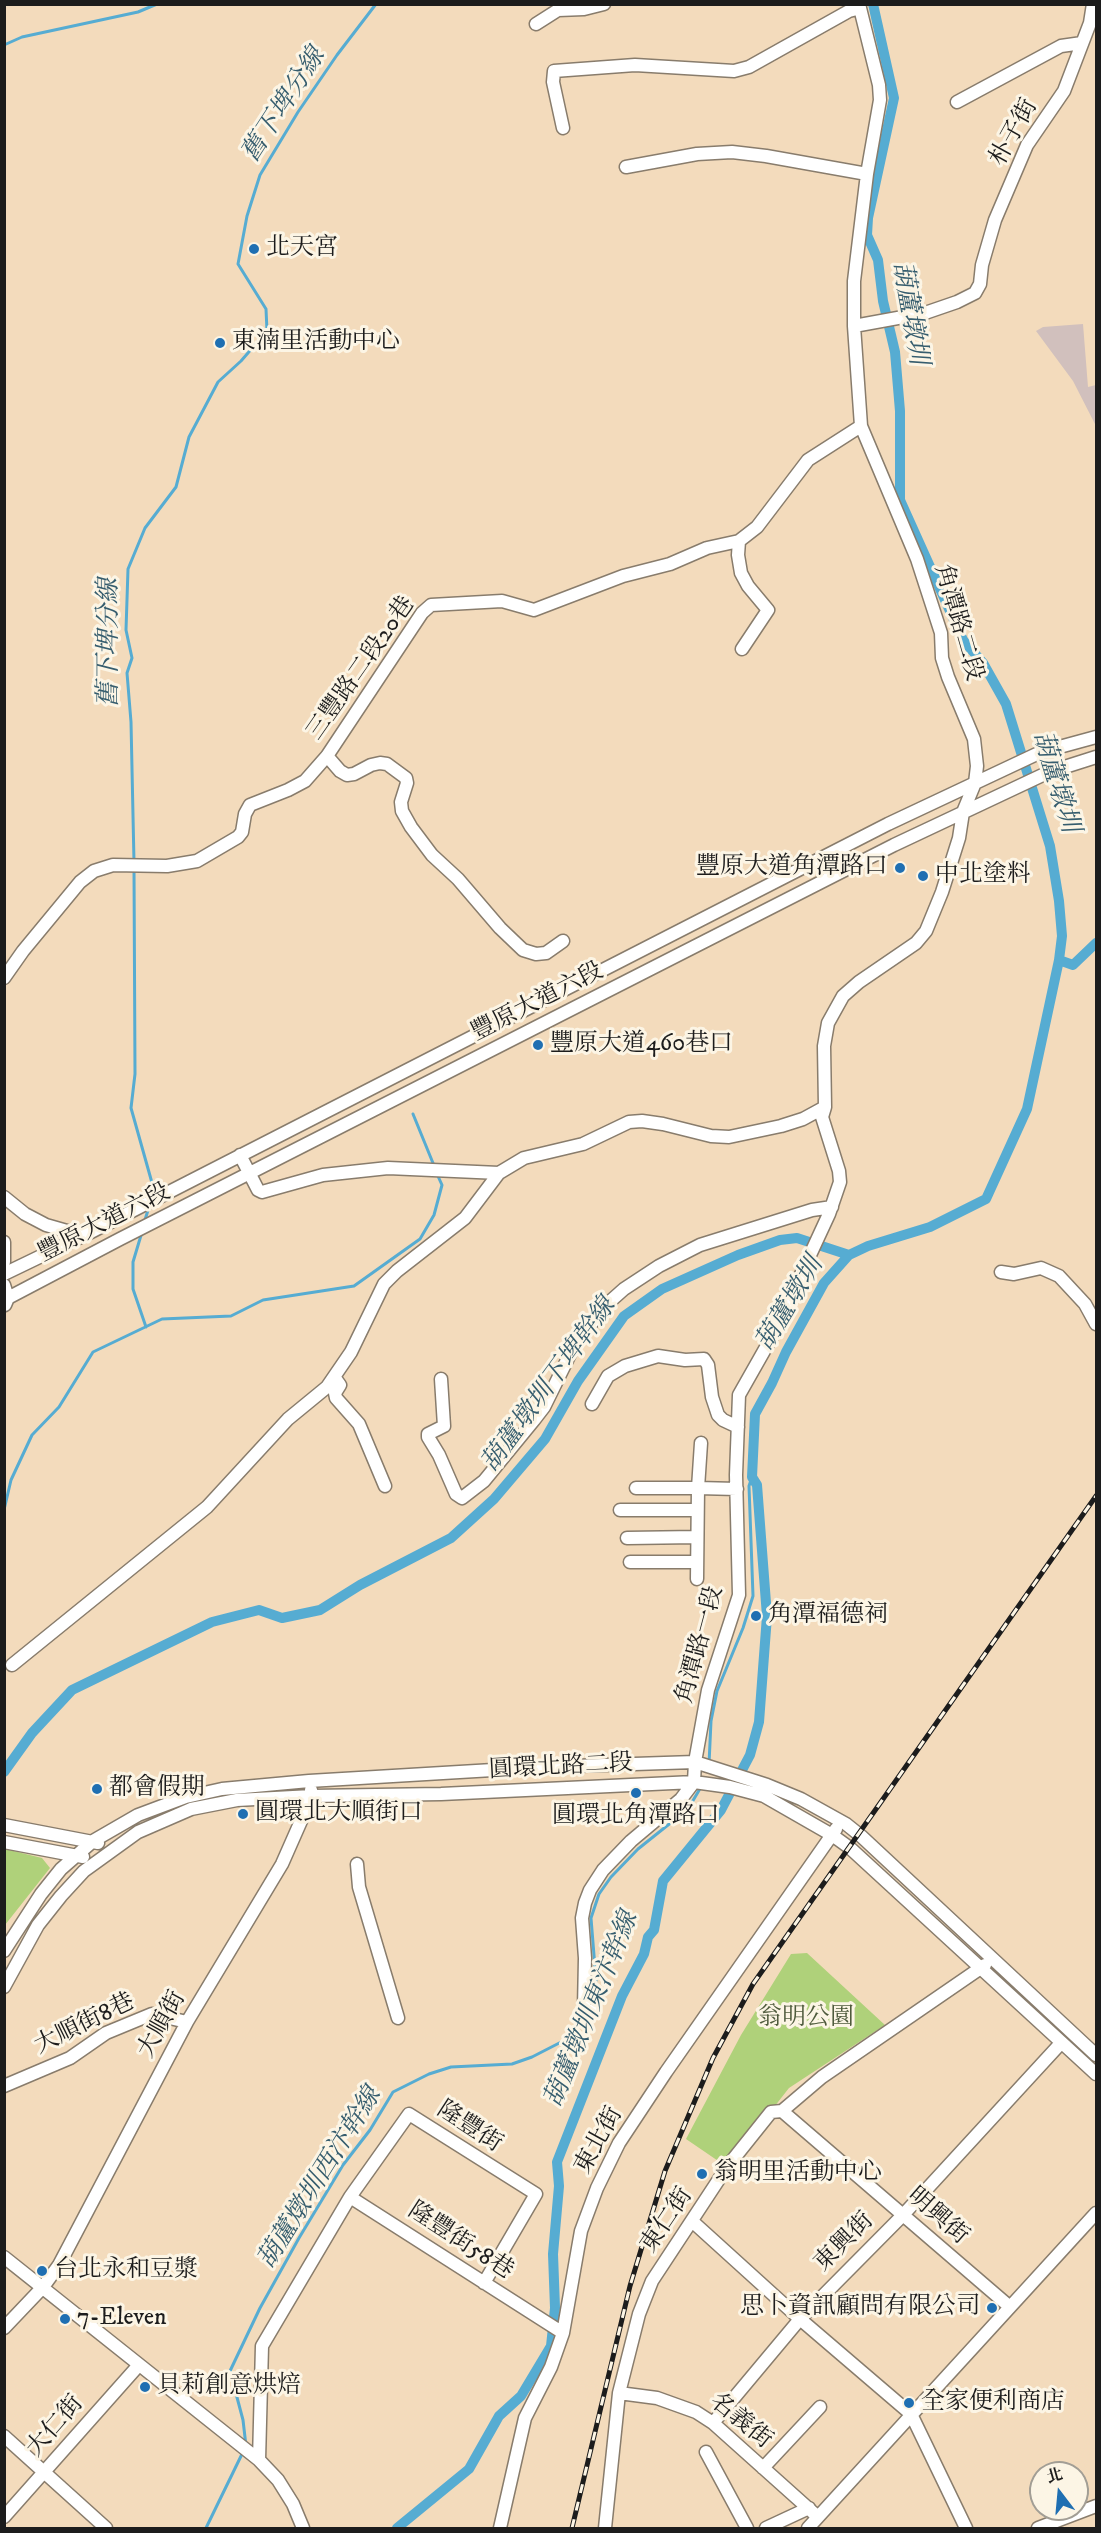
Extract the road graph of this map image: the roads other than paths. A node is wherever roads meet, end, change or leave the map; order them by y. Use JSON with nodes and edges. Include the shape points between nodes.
{"nodes":[{"id":1,"x":604,"y":4,"type":"edge"},
{"id":2,"x":1093,"y":4,"type":"edge"},
{"id":3,"x":860,"y":6,"type":"edge"},
{"id":4,"x":536,"y":24,"type":"dead end"},
{"id":5,"x":1082,"y":43,"type":"junction"},
{"id":6,"x":957,"y":102,"type":"dead end"},
{"id":7,"x":563,"y":128,"type":"dead end"},
{"id":8,"x":626,"y":167,"type":"dead end"},
{"id":9,"x":867,"y":174,"type":"junction"},
{"id":10,"x":854,"y":326,"type":"junction"},
{"id":11,"x":861,"y":426,"type":"junction"},
{"id":12,"x":738,"y":541,"type":"junction"},
{"id":13,"x":742,"y":649,"type":"dead end"},
{"id":14,"x":1096,"y":737,"type":"edge"},
{"id":15,"x":327,"y":756,"type":"junction"},
{"id":16,"x":1096,"y":757,"type":"edge"},
{"id":17,"x":975,"y":783,"type":"junction"},
{"id":18,"x":963,"y":812,"type":"junction"},
{"id":19,"x":563,"y":941,"type":"dead end"},
{"id":20,"x":5,"y":976,"type":"edge"},
{"id":21,"x":825,"y":1107,"type":"junction"},
{"id":22,"x":240,"y":1155,"type":"junction"},
{"id":23,"x":249,"y":1173,"type":"junction"},
{"id":24,"x":499,"y":1173,"type":"junction"},
{"id":25,"x":4,"y":1197,"type":"edge"},
{"id":26,"x":830,"y":1211,"type":"junction"},
{"id":27,"x":90,"y":1233,"type":"junction"},
{"id":28,"x":4,"y":1242,"type":"edge"},
{"id":29,"x":4,"y":1262,"type":"edge"},
{"id":30,"x":805,"y":1263,"type":"joint"},
{"id":31,"x":1001,"y":1272,"type":"dead end"},
{"id":32,"x":4,"y":1274,"type":"edge"},
{"id":33,"x":4,"y":1285,"type":"edge"},
{"id":34,"x":6,"y":1301,"type":"edge"},
{"id":35,"x":1096,"y":1324,"type":"edge"},
{"id":36,"x":335,"y":1378,"type":"junction"},
{"id":37,"x":441,"y":1378,"type":"dead end"},
{"id":38,"x":592,"y":1404,"type":"dead end"},
{"id":39,"x":738,"y":1427,"type":"junction"},
{"id":40,"x":701,"y":1443,"type":"dead end"},
{"id":41,"x":385,"y":1486,"type":"dead end"},
{"id":42,"x":636,"y":1488,"type":"dead end"},
{"id":43,"x":698,"y":1488,"type":"junction"},
{"id":44,"x":737,"y":1490,"type":"junction"},
{"id":45,"x":620,"y":1510,"type":"dead end"},
{"id":46,"x":698,"y":1510,"type":"junction"},
{"id":47,"x":697,"y":1537,"type":"junction"},
{"id":48,"x":627,"y":1538,"type":"dead end"},
{"id":49,"x":630,"y":1562,"type":"dead end"},
{"id":50,"x":697,"y":1562,"type":"junction"},
{"id":51,"x":697,"y":1579,"type":"dead end"},
{"id":52,"x":12,"y":1665,"type":"dead end"},
{"id":53,"x":695,"y":1762,"type":"junction"},
{"id":54,"x":309,"y":1781,"type":"junction"},
{"id":55,"x":694,"y":1782,"type":"junction"},
{"id":56,"x":765,"y":1791,"type":"junction"},
{"id":57,"x":312,"y":1796,"type":"junction"},
{"id":58,"x":842,"y":1821,"type":"junction"},
{"id":59,"x":4,"y":1826,"type":"edge"},
{"id":60,"x":832,"y":1835,"type":"junction"},
{"id":61,"x":93,"y":1841,"type":"junction"},
{"id":62,"x":4,"y":1842,"type":"edge"},
{"id":63,"x":112,"y":1849,"type":"junction"},
{"id":64,"x":78,"y":1855,"type":"junction"},
{"id":65,"x":95,"y":1863,"type":"junction"},
{"id":66,"x":357,"y":1864,"type":"dead end"},
{"id":67,"x":4,"y":1951,"type":"edge"},
{"id":68,"x":994,"y":1960,"type":"junction"},
{"id":69,"x":981,"y":1968,"type":"junction"},
{"id":70,"x":4,"y":1987,"type":"edge"},
{"id":71,"x":589,"y":2010,"type":"dead end"},
{"id":72,"x":398,"y":2018,"type":"dead end"},
{"id":73,"x":187,"y":2022,"type":"junction"},
{"id":74,"x":1061,"y":2043,"type":"junction"},
{"id":75,"x":1096,"y":2055,"type":"edge"},
{"id":76,"x":1096,"y":2074,"type":"edge"},
{"id":77,"x":4,"y":2086,"type":"edge"},
{"id":78,"x":782,"y":2111,"type":"junction"},
{"id":79,"x":350,"y":2197,"type":"junction"},
{"id":80,"x":1096,"y":2213,"type":"edge"},
{"id":81,"x":903,"y":2215,"type":"junction"},
{"id":82,"x":693,"y":2222,"type":"junction"},
{"id":83,"x":4,"y":2257,"type":"edge"},
{"id":84,"x":484,"y":2283,"type":"junction"},
{"id":85,"x":43,"y":2287,"type":"junction"},
{"id":86,"x":1010,"y":2307,"type":"junction"},
{"id":87,"x":800,"y":2319,"type":"junction"},
{"id":88,"x":4,"y":2328,"type":"edge"},
{"id":89,"x":556,"y":2329,"type":"junction"},
{"id":90,"x":138,"y":2366,"type":"junction"},
{"id":91,"x":619,"y":2393,"type":"junction"},
{"id":92,"x":820,"y":2407,"type":"dead end"},
{"id":93,"x":911,"y":2414,"type":"junction"},
{"id":94,"x":712,"y":2423,"type":"junction"},
{"id":95,"x":4,"y":2436,"type":"edge"},
{"id":96,"x":706,"y":2452,"type":"dead end"},
{"id":97,"x":259,"y":2460,"type":"junction"},
{"id":98,"x":763,"y":2468,"type":"junction"},
{"id":99,"x":44,"y":2472,"type":"junction"},
{"id":100,"x":1096,"y":2505,"type":"edge"},
{"id":101,"x":814,"y":2513,"type":"junction"},
{"id":102,"x":4,"y":2517,"type":"edge"},
{"id":103,"x":106,"y":2529,"type":"edge"},
{"id":104,"x":303,"y":2529,"type":"edge"},
{"id":105,"x":500,"y":2529,"type":"edge"},
{"id":106,"x":605,"y":2529,"type":"edge"},
{"id":107,"x":747,"y":2529,"type":"edge"},
{"id":108,"x":766,"y":2529,"type":"edge"},
{"id":109,"x":808,"y":2529,"type":"edge"},
{"id":110,"x":966,"y":2529,"type":"edge"},
{"id":111,"x":1038,"y":2529,"type":"edge"}],
"edges":[{"from":1,"to":4,"type":"street","via":[[558,10]]},
{"from":2,"to":5,"type":"street","name":"朴子街"},
{"from":3,"to":7,"type":"street","via":[[749,67],[734,71],[635,65],[554,71]]},
{"from":3,"to":9,"type":"street","name":"角潭路二段","via":[[880,92]]},
{"from":5,"to":6,"type":"street","via":[[1061,46]]},
{"from":5,"to":10,"type":"street","name":"朴子街","via":[[1064,91],[1027,145],[995,220],[975,293],[924,313]]},
{"from":8,"to":9,"type":"street","via":[[732,152]]},
{"from":9,"to":10,"type":"street","name":"角潭路二段","via":[[854,281]]},
{"from":10,"to":11,"type":"street","name":"角潭路二段"},
{"from":11,"to":12,"type":"street","name":"三豐路二段20巷","via":[[808,460],[757,527]]},
{"from":11,"to":17,"type":"street","name":"角潭路二段","via":[[921,570],[941,633],[942,658],[977,750]]},
{"from":12,"to":13,"type":"street","via":[[741,573],[768,610]]},
{"from":12,"to":15,"type":"street","name":"三豐路二段20巷","via":[[623,576],[534,610],[502,601],[431,604]]},
{"from":14,"to":17,"type":"street","name":"豐原大道六段","via":[[1040,753]]},
{"from":15,"to":19,"type":"street","via":[[347,775],[380,763],[406,778],[401,802],[411,826],[432,855],[500,928],[524,950],[536,954],[546,953]]},
{"from":15,"to":20,"type":"street","name":"三豐路二段20巷","via":[[305,781],[250,805],[238,837],[197,861],[167,866],[113,865],[100,867],[86,876]]},
{"from":16,"to":18,"type":"street","name":"豐原大道六段","via":[[1049,772]]},
{"from":17,"to":18,"type":"street","name":"角潭路二段"},
{"from":17,"to":22,"type":"street","name":"豐原大道六段"},
{"from":18,"to":21,"type":"street","name":"角潭路二段","via":[[959,838],[926,931],[916,943],[851,989],[831,1014],[824,1046]]},
{"from":18,"to":23,"type":"street","name":"豐原大道六段"},
{"from":21,"to":24,"type":"street","via":[[781,1126],[729,1137],[663,1124],[628,1122],[583,1144],[524,1158]]},
{"from":21,"to":26,"type":"street","name":"角潭路二段","via":[[822,1117],[840,1182]]},
{"from":22,"to":23,"type":"street"},
{"from":22,"to":27,"type":"street","name":"豐原大道六段"},
{"from":23,"to":24,"type":"street","via":[[262,1192],[323,1175],[388,1168]]},
{"from":23,"to":34,"type":"street","name":"豐原大道六段"},
{"from":24,"to":36,"type":"street","via":[[465,1218],[384,1284]]},
{"from":25,"to":27,"type":"street","via":[[46,1225]]},
{"from":26,"to":30,"type":"street","name":"角潭路二段"},
{"from":26,"to":37,"type":"street","via":[[812,1210],[700,1245],[624,1289],[606,1305],[574,1347],[534,1420],[484,1481],[462,1498],[456,1494],[428,1437],[444,1426]]},
{"from":27,"to":32,"type":"street","name":"豐原大道六段"},
{"from":28,"to":29,"type":"street"},
{"from":30,"to":39,"type":"street","name":"角潭路一段","via":[[773,1335],[740,1395]]},
{"from":31,"to":35,"type":"street","via":[[1014,1274],[1041,1268],[1059,1276],[1085,1304]]},
{"from":33,"to":34,"type":"street"},
{"from":36,"to":41,"type":"street","via":[[340,1385],[336,1398],[359,1424]]},
{"from":36,"to":52,"type":"street","via":[[288,1419],[207,1507]]},
{"from":38,"to":39,"type":"street","via":[[608,1376],[625,1366],[658,1356],[704,1359],[718,1415]]},
{"from":39,"to":44,"type":"street","name":"角潭路一段"},
{"from":40,"to":43,"type":"street"},
{"from":42,"to":43,"type":"street"},
{"from":43,"to":44,"type":"street"},
{"from":43,"to":46,"type":"street"},
{"from":44,"to":53,"type":"street","name":"角潭路一段","via":[[739,1595],[708,1690]]},
{"from":45,"to":46,"type":"street"},
{"from":46,"to":47,"type":"street"},
{"from":47,"to":48,"type":"street"},
{"from":47,"to":50,"type":"street"},
{"from":49,"to":50,"type":"street"},
{"from":50,"to":51,"type":"street"},
{"from":53,"to":54,"type":"street","name":"圓環北路二段"},
{"from":53,"to":55,"type":"street","name":"角潭路一段"},
{"from":53,"to":56,"type":"street","name":"圓環北路二段"},
{"from":54,"to":57,"type":"street"},
{"from":54,"to":61,"type":"street","name":"圓環北路二段","via":[[222,1789],[186,1797],[138,1815]]},
{"from":55,"to":56,"type":"street","name":"圓環北路二段"},
{"from":55,"to":57,"type":"street","name":"圓環北路二段"},
{"from":55,"to":71,"type":"street","via":[[681,1799],[603,1870],[590,1890],[582,1918]]},
{"from":56,"to":58,"type":"street","name":"圓環北路二段","via":[[801,1799]]},
{"from":56,"to":60,"type":"street","name":"圓環北路二段"},
{"from":57,"to":63,"type":"street","name":"圓環北路二段","via":[[237,1800],[191,1809],[155,1823]]},
{"from":57,"to":73,"type":"street","name":"大順街","via":[[282,1864]]},
{"from":58,"to":60,"type":"street","name":"東北街"},
{"from":58,"to":68,"type":"street","name":"圓環北路二段"},
{"from":59,"to":61,"type":"street"},
{"from":60,"to":69,"type":"street","name":"圓環北路二段"},
{"from":60,"to":89,"type":"street","name":"東北街","via":[[619,2143],[581,2231]]},
{"from":61,"to":63,"type":"street"},
{"from":61,"to":64,"type":"street","name":"圓環北路二段"},
{"from":62,"to":64,"type":"street"},
{"from":63,"to":65,"type":"street","name":"圓環北路二段"},
{"from":64,"to":65,"type":"street"},
{"from":64,"to":67,"type":"street","name":"圓環北路二段","via":[[41,1894]]},
{"from":65,"to":70,"type":"street","name":"圓環北路二段","via":[[38,1925]]},
{"from":66,"to":72,"type":"street","via":[[359,1887]]},
{"from":68,"to":69,"type":"street","name":"東仁街"},
{"from":68,"to":75,"type":"street","name":"圓環北路二段"},
{"from":69,"to":74,"type":"street","name":"圓環北路二段"},
{"from":69,"to":78,"type":"street","name":"東仁街","via":[[822,2077]]},
{"from":73,"to":77,"type":"street","name":"大順街8巷","via":[[152,2014],[106,2033],[70,2058]]},
{"from":73,"to":85,"type":"street","name":"大順街","via":[[91,2207]]},
{"from":74,"to":76,"type":"street","name":"圓環北路二段"},
{"from":74,"to":81,"type":"street","name":"東興街"},
{"from":78,"to":81,"type":"street","name":"明興街"},
{"from":78,"to":82,"type":"street","name":"東仁街","via":[[771,2112],[727,2167]]},
{"from":79,"to":84,"type":"street","name":"隆豐街58巷"},
{"from":79,"to":84,"type":"street","name":"隆豐街","via":[[409,2114],[536,2194]]},
{"from":79,"to":97,"type":"street","name":"隆豐街","via":[[262,2346]]},
{"from":80,"to":86,"type":"street"},
{"from":81,"to":86,"type":"street","name":"明興街"},
{"from":81,"to":87,"type":"street","name":"東興街"},
{"from":82,"to":87,"type":"street"},
{"from":82,"to":91,"type":"street","name":"東仁街","via":[[652,2281],[639,2314]]},
{"from":83,"to":85,"type":"street"},
{"from":84,"to":89,"type":"street","name":"隆豐街58巷"},
{"from":85,"to":88,"type":"street","name":"大順街"},
{"from":85,"to":90,"type":"street"},
{"from":86,"to":93,"type":"street"},
{"from":87,"to":93,"type":"street"},
{"from":87,"to":94,"type":"street","name":"東興街"},
{"from":89,"to":105,"type":"street","name":"東北街","via":[[551,2367],[525,2418]]},
{"from":90,"to":97,"type":"street"},
{"from":90,"to":99,"type":"street","name":"大仁街"},
{"from":91,"to":94,"type":"street","name":"名義街","via":[[657,2398],[696,2412]]},
{"from":91,"to":106,"type":"street","name":"東仁街"},
{"from":92,"to":98,"type":"street"},
{"from":93,"to":101,"type":"street"},
{"from":93,"to":110,"type":"street"},
{"from":94,"to":98,"type":"street","name":"名義街"},
{"from":95,"to":99,"type":"street"},
{"from":96,"to":107,"type":"street"},
{"from":97,"to":104,"type":"street","via":[[278,2480]]},
{"from":98,"to":101,"type":"street","name":"名義街"},
{"from":99,"to":102,"type":"street","name":"大仁街"},
{"from":99,"to":103,"type":"street"},
{"from":100,"to":111,"type":"street"},
{"from":101,"to":108,"type":"street"},
{"from":101,"to":109,"type":"street"}]}
